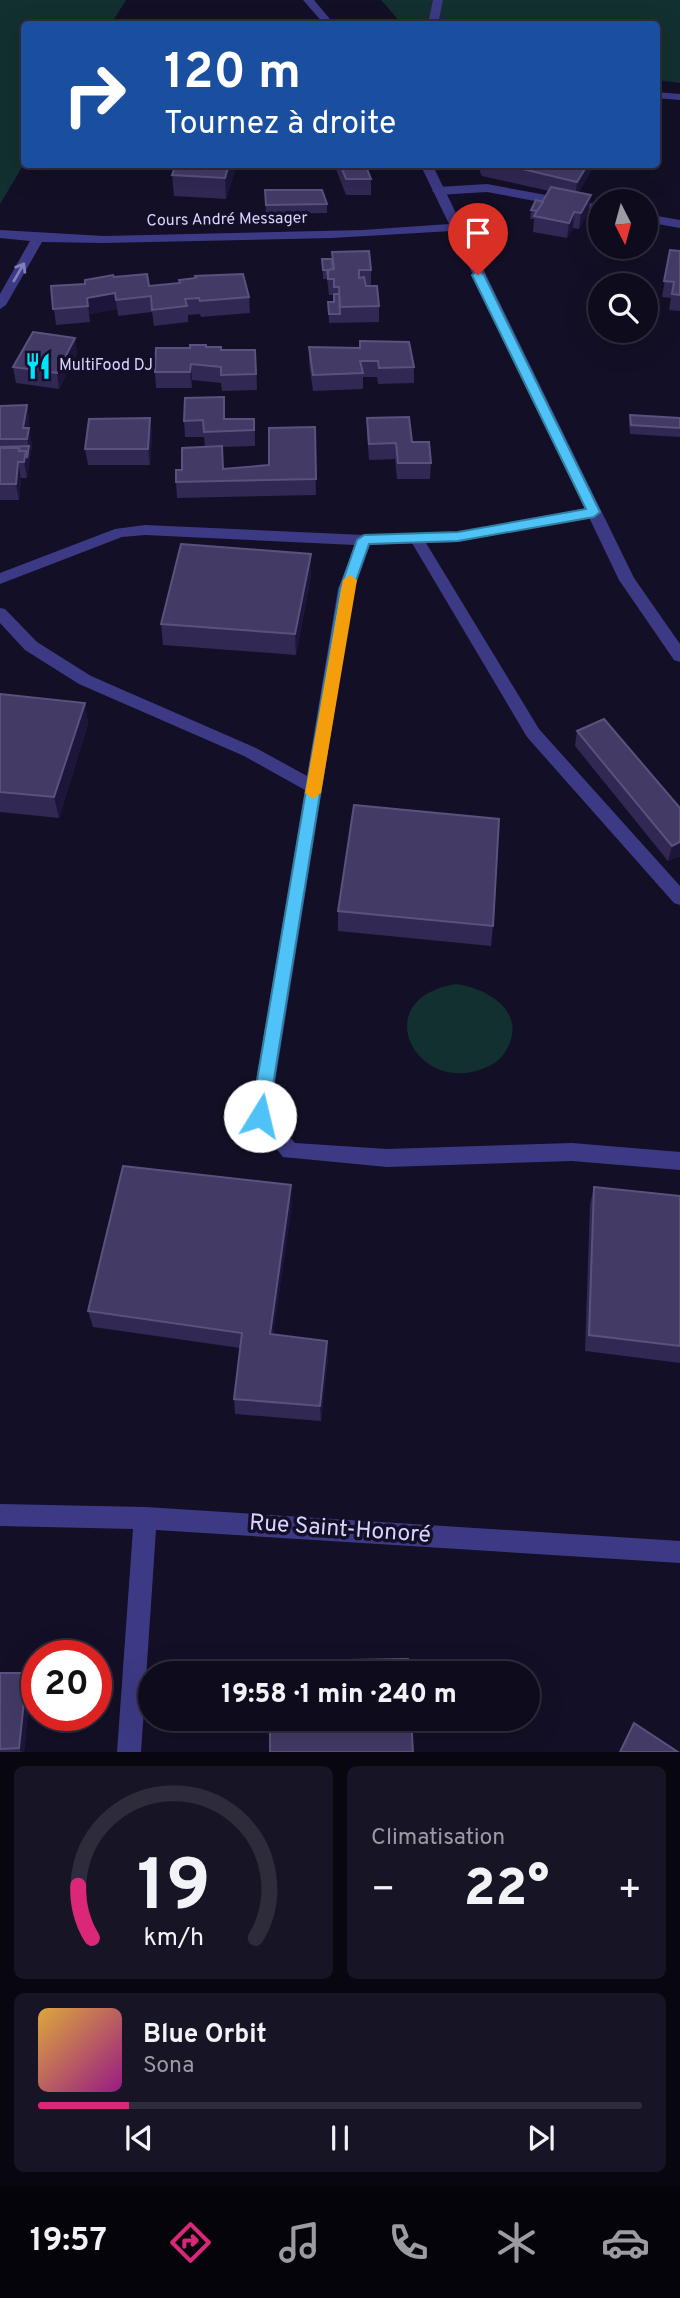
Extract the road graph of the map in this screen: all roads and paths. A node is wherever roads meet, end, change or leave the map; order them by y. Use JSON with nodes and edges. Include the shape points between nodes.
{"nodes":[{"id":1,"x":308,"y":0,"type":"edge"},
{"id":2,"x":438,"y":0,"type":"edge"},
{"id":3,"x":326,"y":21,"type":"edge"},
{"id":4,"x":434,"y":21,"type":"edge"},
{"id":5,"x":660,"y":95,"type":"edge"},
{"id":6,"x":680,"y":97,"type":"edge"},
{"id":7,"x":428,"y":168,"type":"edge"},
{"id":8,"x":438,"y":191,"type":"junction"},
{"id":9,"x":588,"y":207,"type":"edge"},
{"id":10,"x":658,"y":220,"type":"edge"},
{"id":11,"x":680,"y":225,"type":"edge"},
{"id":12,"x":455,"y":227,"type":"junction"},
{"id":13,"x":0,"y":234,"type":"edge"},
{"id":14,"x":38,"y":238,"type":"junction"},
{"id":15,"x":0,"y":305,"type":"edge"},
{"id":16,"x":594,"y":512,"type":"junction"},
{"id":17,"x":416,"y":538,"type":"junction"},
{"id":18,"x":364,"y":540,"type":"junction"},
{"id":19,"x":0,"y":579,"type":"edge"},
{"id":20,"x":0,"y":613,"type":"edge"},
{"id":21,"x":680,"y":656,"type":"edge"},
{"id":22,"x":314,"y":788,"type":"junction"},
{"id":23,"x":680,"y":898,"type":"edge"},
{"id":24,"x":680,"y":1161,"type":"edge"},
{"id":25,"x":0,"y":1515,"type":"edge"},
{"id":26,"x":145,"y":1518,"type":"junction"},
{"id":27,"x":680,"y":1552,"type":"edge"},
{"id":28,"x":129,"y":1752,"type":"edge"}],
"edges":[{"from":1,"to":3,"type":"street"},
{"from":2,"to":4,"type":"street"},
{"from":5,"to":6,"type":"street"},
{"from":7,"to":8,"type":"street"},
{"from":8,"to":9,"type":"street","via":[[487,188]]},
{"from":8,"to":12,"type":"street"},
{"from":10,"to":11,"type":"street"},
{"from":12,"to":14,"type":"street","name":"Cours André Messager","via":[[404,233]]},
{"from":12,"to":16,"type":"street"},
{"from":13,"to":14,"type":"street","name":"Cours André Messager"},
{"from":15,"to":14,"type":"street","one_way":true},
{"from":16,"to":17,"type":"street","via":[[458,537]]},
{"from":16,"to":21,"type":"street","via":[[627,580]]},
{"from":17,"to":18,"type":"street"},
{"from":17,"to":23,"type":"street","via":[[533,733]]},
{"from":18,"to":19,"type":"street","via":[[120,532]]},
{"from":18,"to":22,"type":"street","via":[[346,589]]},
{"from":20,"to":22,"type":"street","via":[[31,646],[85,680],[250,752]]},
{"from":22,"to":24,"type":"street","via":[[260,1116],[290,1151],[387,1158],[572,1152]]},
{"from":25,"to":26,"type":"street","name":"Rue Saint-Honoré"},
{"from":26,"to":27,"type":"street","name":"Rue Saint-Honoré"},
{"from":26,"to":28,"type":"street"}]}
